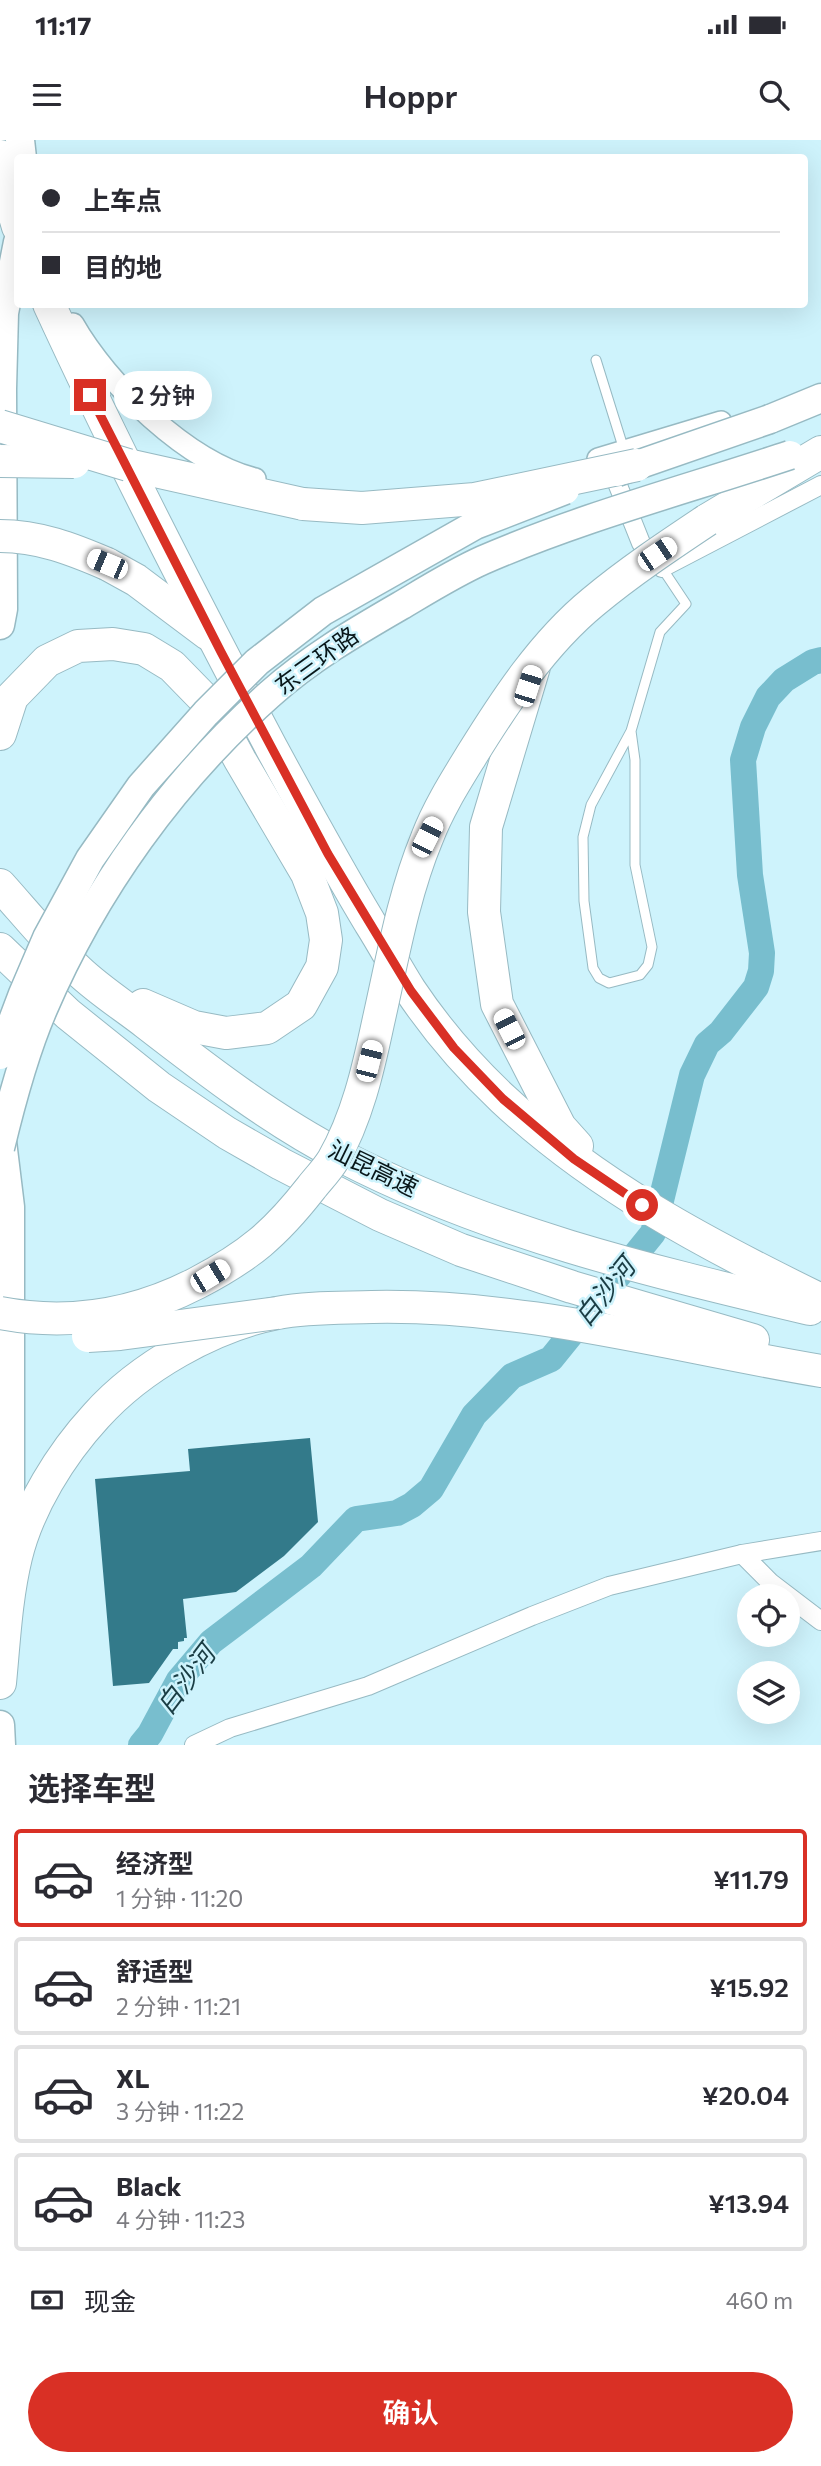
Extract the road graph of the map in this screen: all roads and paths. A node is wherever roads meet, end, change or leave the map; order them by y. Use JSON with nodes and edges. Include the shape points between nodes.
{"nodes":[{"id":1,"x":0,"y":156,"type":"edge"},
{"id":2,"x":14,"y":215,"type":"edge"},
{"id":3,"x":14,"y":262,"type":"edge"},
{"id":4,"x":50,"y":308,"type":"edge"},
{"id":5,"x":64,"y":308,"type":"edge"},
{"id":6,"x":596,"y":360,"type":"dead end"},
{"id":7,"x":821,"y":384,"type":"edge"},
{"id":8,"x":821,"y":397,"type":"edge"},
{"id":9,"x":0,"y":426,"type":"edge"},
{"id":10,"x":821,"y":443,"type":"edge"},
{"id":11,"x":821,"y":452,"type":"edge"},
{"id":12,"x":623,"y":458,"type":"junction"},
{"id":13,"x":0,"y":461,"type":"edge"},
{"id":14,"x":128,"y":465,"type":"junction"},
{"id":15,"x":821,"y":485,"type":"edge"},
{"id":16,"x":0,"y":536,"type":"edge"},
{"id":17,"x":662,"y":568,"type":"junction"},
{"id":18,"x":0,"y":625,"type":"edge"},
{"id":19,"x":214,"y":639,"type":"junction"},
{"id":20,"x":535,"y":664,"type":"junction"},
{"id":21,"x":631,"y":731,"type":"junction"},
{"id":22,"x":0,"y":734,"type":"edge"},
{"id":23,"x":0,"y":885,"type":"edge"},
{"id":24,"x":8,"y":957,"type":"edge"},
{"id":25,"x":69,"y":960,"type":"junction"},
{"id":26,"x":0,"y":1055,"type":"edge"},
{"id":27,"x":0,"y":1125,"type":"edge"},
{"id":28,"x":0,"y":1148,"type":"edge"},
{"id":29,"x":612,"y":1186,"type":"junction"},
{"id":30,"x":821,"y":1300,"type":"edge"},
{"id":31,"x":821,"y":1311,"type":"edge"},
{"id":32,"x":0,"y":1313,"type":"edge"},
{"id":33,"x":277,"y":1313,"type":"junction"},
{"id":34,"x":0,"y":1329,"type":"edge"},
{"id":35,"x":821,"y":1360,"type":"edge"},
{"id":36,"x":821,"y":1371,"type":"edge"},
{"id":37,"x":821,"y":1541,"type":"edge"},
{"id":38,"x":0,"y":1549,"type":"edge"},
{"id":39,"x":743,"y":1554,"type":"junction"},
{"id":40,"x":821,"y":1621,"type":"edge"},
{"id":41,"x":0,"y":1683,"type":"edge"},
{"id":42,"x":0,"y":1725,"type":"edge"},
{"id":43,"x":1,"y":1745,"type":"edge"},
{"id":44,"x":194,"y":1745,"type":"edge"}],
"edges":[{"from":1,"to":2,"type":"highway"},
{"from":3,"to":18,"type":"highway","via":[[4,313]]},
{"from":4,"to":19,"type":"highway"},
{"from":5,"to":12,"type":"street","via":[[86,347],[118,385],[180,443],[232,473],[299,490],[404,494]]},
{"from":6,"to":12,"type":"lane"},
{"from":7,"to":12,"type":"street"},
{"from":8,"to":12,"type":"highway","name":"东三环路","bridge":true,"via":[[770,419]]},
{"from":9,"to":14,"type":"highway","bridge":true},
{"from":10,"to":28,"type":"highway","name":"东三环路","bridge":true,"via":[[565,528],[481,561],[334,645],[271,693],[159,813],[110,883],[41,1012]]},
{"from":11,"to":20,"type":"highway","bridge":true,"via":[[657,554],[593,602]]},
{"from":12,"to":14,"type":"highway","bridge":true,"via":[[488,497],[362,508],[303,504]]},
{"from":12,"to":17,"type":"street","via":[[640,543]]},
{"from":12,"to":26,"type":"highway","name":"东三环路","bridge":true,"via":[[562,491],[475,526],[323,611],[257,662],[141,786],[90,859],[47,938]]},
{"from":13,"to":14,"type":"highway","bridge":true},
{"from":15,"to":17,"type":"street"},
{"from":16,"to":19,"type":"highway","bridge":true,"via":[[26,536],[107,564],[136,580]]},
{"from":17,"to":21,"type":"lane","via":[[686,604],[660,632]]},
{"from":19,"to":29,"type":"highway","via":[[341,877],[411,991],[454,1048],[503,1099]]},
{"from":20,"to":29,"type":"highway","via":[[486,827],[484,912],[497,1004],[560,1127]]},
{"from":20,"to":32,"type":"highway","bridge":true,"via":[[502,707],[427,837],[395,944],[359,1099],[332,1161],[286,1220],[255,1249],[210,1276],[132,1309],[73,1319],[30,1319]]},
{"from":21,"to":21,"type":"lane","via":[[591,804],[583,837],[584,901],[593,968],[609,984],[640,975],[652,947],[635,865]]},
{"from":22,"to":25,"type":"highway","via":[[12,697],[47,661],[78,646],[113,644],[144,649],[172,666],[211,706],[307,874],[322,913],[326,940],[322,967],[301,1005],[267,1028],[226,1033],[194,1027],[151,1010]]},
{"from":23,"to":25,"type":"highway","name":"汕昆高速"},
{"from":24,"to":35,"type":"highway","name":"汕昆高速","via":[[68,1014],[159,1087],[227,1133],[380,1215],[461,1250],[549,1279]]},
{"from":25,"to":31,"type":"highway","name":"汕昆高速","via":[[172,1044],[253,1102],[341,1156],[403,1185],[572,1248]]},
{"from":27,"to":38,"type":"highway","via":[[10,1208],[10,1500]]},
{"from":29,"to":30,"type":"highway","via":[[697,1237]]},
{"from":33,"to":34,"type":"highway","bridge":true,"via":[[120,1334],[57,1337]]},
{"from":33,"to":36,"type":"highway","via":[[397,1307],[473,1310],[644,1336]]},
{"from":33,"to":41,"type":"highway","bridge":true,"via":[[189,1345],[144,1373],[82,1432],[53,1471],[16,1557]]},
{"from":37,"to":39,"type":"street"},
{"from":39,"to":40,"type":"street","via":[[771,1583]]},
{"from":39,"to":44,"type":"street","via":[[609,1586],[368,1686],[230,1728]]},
{"from":42,"to":43,"type":"highway"}]}
